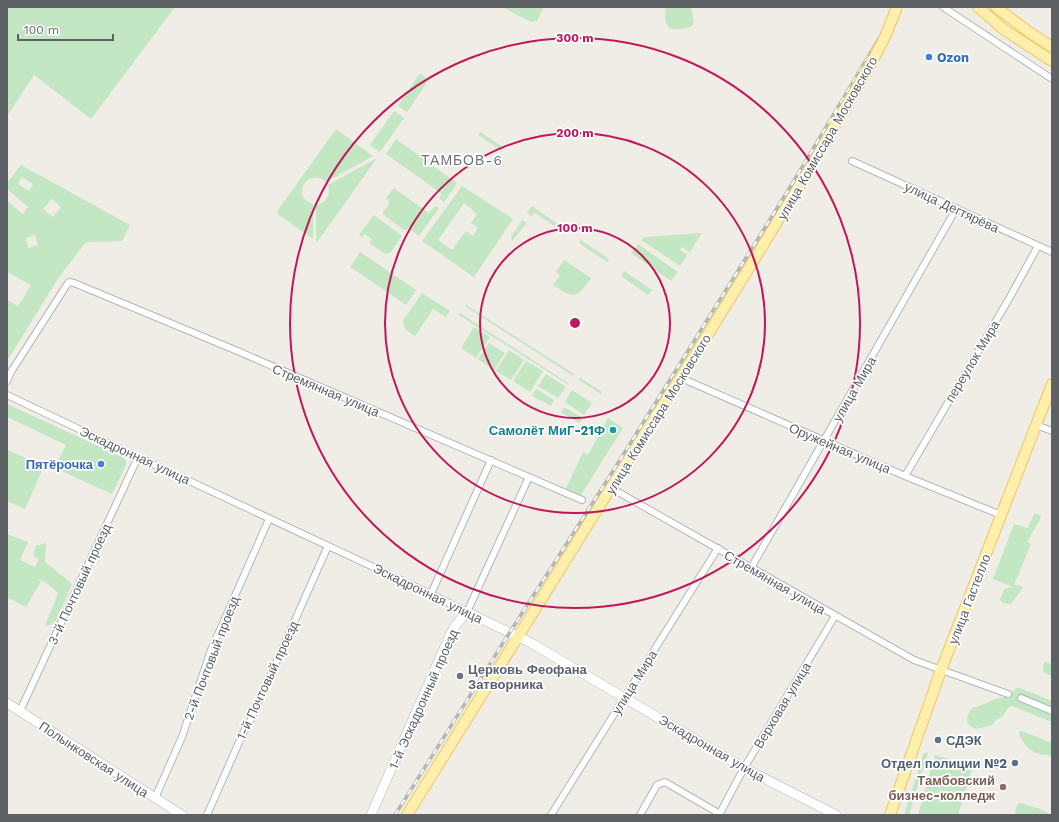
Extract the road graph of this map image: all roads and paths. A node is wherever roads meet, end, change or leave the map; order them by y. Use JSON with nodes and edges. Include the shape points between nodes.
{"nodes":[{"id":1,"x":897,"y":7,"type":"edge"},
{"id":2,"x":942,"y":7,"type":"edge"},
{"id":3,"x":978,"y":7,"type":"edge"},
{"id":4,"x":996,"y":7,"type":"edge"},
{"id":5,"x":1050,"y":46,"type":"edge"},
{"id":6,"x":1052,"y":61,"type":"edge"},
{"id":7,"x":1052,"y":79,"type":"edge"},
{"id":8,"x":852,"y":160,"type":"dead end"},
{"id":9,"x":956,"y":209,"type":"junction"},
{"id":10,"x":1038,"y":246,"type":"junction"},
{"id":11,"x":1052,"y":252,"type":"edge"},
{"id":12,"x":681,"y":378,"type":"junction"},
{"id":13,"x":7,"y":381,"type":"edge"},
{"id":14,"x":1052,"y":384,"type":"edge"},
{"id":15,"x":7,"y":395,"type":"edge"},
{"id":16,"x":1036,"y":425,"type":"junction"},
{"id":17,"x":1052,"y":431,"type":"edge"},
{"id":18,"x":824,"y":441,"type":"junction"},
{"id":19,"x":138,"y":457,"type":"junction"},
{"id":20,"x":491,"y":460,"type":"junction"},
{"id":21,"x":905,"y":476,"type":"junction"},
{"id":22,"x":530,"y":477,"type":"junction"},
{"id":23,"x":611,"y":488,"type":"junction"},
{"id":24,"x":582,"y":500,"type":"dead end"},
{"id":25,"x":1001,"y":515,"type":"junction"},
{"id":26,"x":269,"y":518,"type":"junction"},
{"id":27,"x":328,"y":546,"type":"junction"},
{"id":28,"x":718,"y":548,"type":"junction"},
{"id":29,"x":751,"y":568,"type":"junction"},
{"id":30,"x":431,"y":594,"type":"junction"},
{"id":31,"x":467,"y":612,"type":"junction"},
{"id":32,"x":835,"y":616,"type":"junction"},
{"id":33,"x":519,"y":636,"type":"junction"},
{"id":34,"x":941,"y":670,"type":"junction"},
{"id":35,"x":1008,"y":694,"type":"dead end"},
{"id":36,"x":625,"y":697,"type":"junction"},
{"id":37,"x":1021,"y":698,"type":"dead end"},
{"id":38,"x":7,"y":703,"type":"edge"},
{"id":39,"x":1052,"y":711,"type":"edge"},
{"id":40,"x":20,"y":712,"type":"junction"},
{"id":41,"x":744,"y":768,"type":"junction"},
{"id":42,"x":155,"y":798,"type":"junction"},
{"id":43,"x":720,"y":814,"type":"edge"},
{"id":44,"x":182,"y":815,"type":"edge"},
{"id":45,"x":207,"y":815,"type":"edge"},
{"id":46,"x":371,"y":815,"type":"edge"},
{"id":47,"x":407,"y":815,"type":"edge"},
{"id":48,"x":551,"y":815,"type":"edge"},
{"id":49,"x":640,"y":815,"type":"edge"},
{"id":50,"x":836,"y":815,"type":"edge"},
{"id":51,"x":890,"y":815,"type":"edge"}],
"edges":[{"from":1,"to":12,"type":"main road","name":"улица Комиссара Московского","bridge":true,"via":[[882,43],[823,146]]},
{"from":2,"to":7,"type":"street"},
{"from":3,"to":6,"type":"main road","via":[[1003,29]]},
{"from":4,"to":5,"type":"main road"},
{"from":8,"to":9,"type":"street","name":"улица Дегтярёва"},
{"from":9,"to":10,"type":"street","name":"улица Дегтярёва"},
{"from":9,"to":18,"type":"street","name":"улица Мира"},
{"from":10,"to":11,"type":"street","name":"улица Дегтярёва"},
{"from":10,"to":21,"type":"street","name":"переулок Мира"},
{"from":12,"to":18,"type":"street","name":"Оружейная улица"},
{"from":12,"to":23,"type":"main road","name":"улица Комиссара Московского"},
{"from":13,"to":20,"type":"street","name":"Стремянная улица","via":[[69,282]]},
{"from":14,"to":16,"type":"main road","name":"улица Гастелло"},
{"from":15,"to":19,"type":"street","name":"Эскадронная улица"},
{"from":16,"to":17,"type":"street"},
{"from":16,"to":25,"type":"main road","name":"улица Гастелло"},
{"from":18,"to":21,"type":"street","name":"Оружейная улица"},
{"from":18,"to":29,"type":"street","name":"улица Мира"},
{"from":19,"to":26,"type":"street","name":"Эскадронная улица"},
{"from":19,"to":40,"type":"street","name":"3-й Почтовый проезд"},
{"from":20,"to":22,"type":"street","name":"Стремянная улица"},
{"from":20,"to":30,"type":"street"},
{"from":21,"to":25,"type":"street","name":"Оружейная улица"},
{"from":22,"to":24,"type":"street","name":"Стремянная улица"},
{"from":22,"to":31,"type":"street","name":"1-й Эскадронный проезд"},
{"from":23,"to":28,"type":"street","name":"Стремянная улица"},
{"from":23,"to":33,"type":"main road","name":"улица Комиссара Московского"},
{"from":25,"to":34,"type":"main road","name":"улица Гастелло"},
{"from":26,"to":27,"type":"street","name":"Эскадронная улица"},
{"from":26,"to":42,"type":"street","name":"2-й Почтовый проезд","via":[[211,650],[182,736]]},
{"from":27,"to":30,"type":"street","name":"Эскадронная улица"},
{"from":27,"to":45,"type":"street","name":"1-й Почтовый проезд"},
{"from":28,"to":29,"type":"street","name":"Стремянная улица"},
{"from":28,"to":36,"type":"street","name":"улица Мира"},
{"from":29,"to":32,"type":"street","name":"Стремянная улица"},
{"from":30,"to":31,"type":"street","name":"Эскадронная улица"},
{"from":31,"to":33,"type":"street","name":"Эскадронная улица"},
{"from":31,"to":46,"type":"street","name":"1-й Эскадронный проезд","via":[[450,634]]},
{"from":32,"to":34,"type":"street","name":"Стремянная улица","via":[[914,660]]},
{"from":32,"to":41,"type":"street","name":"Верховая улица"},
{"from":33,"to":36,"type":"street","name":"Эскадронная улица"},
{"from":33,"to":47,"type":"main road","name":"улица Комиссара Московского"},
{"from":34,"to":35,"type":"street","name":"Стремянная улица"},
{"from":34,"to":51,"type":"main road","name":"улица Гастелло"},
{"from":36,"to":41,"type":"street","name":"Эскадронная улица"},
{"from":36,"to":48,"type":"street","name":"улица Мира"},
{"from":37,"to":39,"type":"street"},
{"from":38,"to":40,"type":"street","name":"Полынковская улица"},
{"from":40,"to":42,"type":"street","name":"Полынковская улица"},
{"from":41,"to":43,"type":"street","name":"Верховая улица"},
{"from":41,"to":50,"type":"street","name":"Эскадронная улица"},
{"from":42,"to":44,"type":"street","name":"Полынковская улица"},
{"from":43,"to":49,"type":"street","via":[[665,782],[657,785]]}]}
